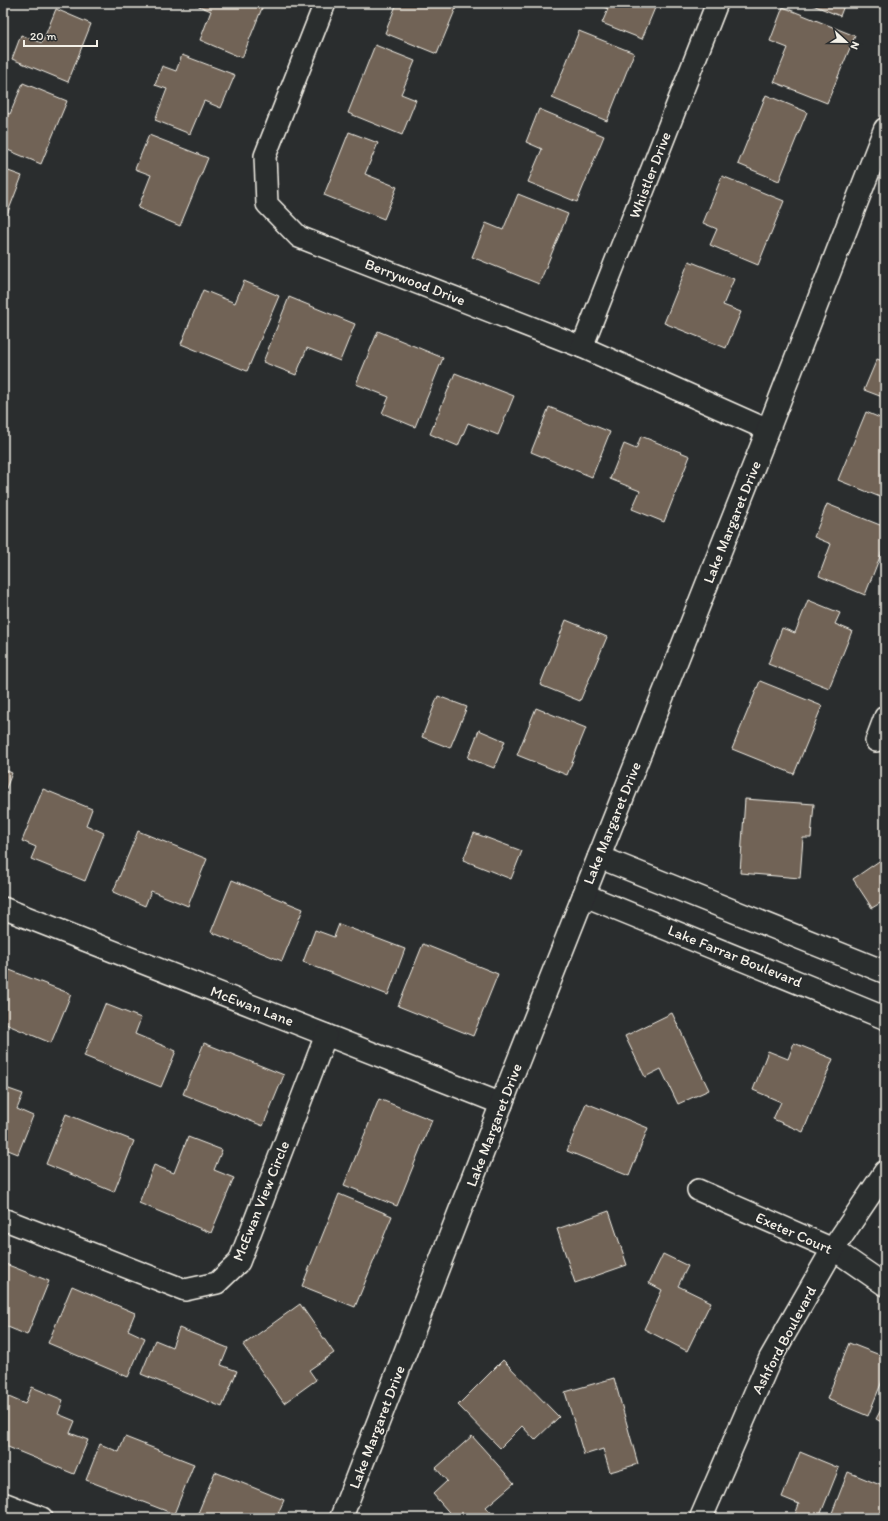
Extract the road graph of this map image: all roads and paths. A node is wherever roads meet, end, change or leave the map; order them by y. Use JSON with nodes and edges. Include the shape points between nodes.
{"nodes":[{"id":1,"x":325,"y":3,"type":"edge"},
{"id":2,"x":717,"y":3,"type":"edge"},
{"id":3,"x":885,"y":130,"type":"edge"},
{"id":4,"x":582,"y":347,"type":"junction"},
{"id":5,"x":768,"y":430,"type":"junction"},
{"id":6,"x":885,"y":717,"type":"edge"},
{"id":7,"x":876,"y":741,"type":"dead end"},
{"id":8,"x":599,"y":857,"type":"junction"},
{"id":9,"x":584,"y":895,"type":"junction"},
{"id":10,"x":3,"y":908,"type":"edge"},
{"id":11,"x":885,"y":972,"type":"edge"},
{"id":12,"x":885,"y":1018,"type":"edge"},
{"id":13,"x":326,"y":1035,"type":"junction"},
{"id":14,"x":502,"y":1104,"type":"junction"},
{"id":15,"x":885,"y":1172,"type":"edge"},
{"id":16,"x":698,"y":1190,"type":"dead end"},
{"id":17,"x":3,"y":1219,"type":"edge"},
{"id":18,"x":833,"y":1249,"type":"junction"},
{"id":19,"x":885,"y":1286,"type":"edge"},
{"id":20,"x":3,"y":1503,"type":"edge"},
{"id":21,"x":42,"y":1518,"type":"edge"},
{"id":22,"x":342,"y":1518,"type":"edge"},
{"id":23,"x":701,"y":1518,"type":"edge"}],
"edges":[{"from":1,"to":4,"type":"street","name":"Berrywood Drive","via":[[265,156],[267,204],[299,237]]},
{"from":2,"to":4,"type":"street","name":"Whistler Drive"},
{"from":3,"to":5,"type":"street","name":"Lake Margaret Drive"},
{"from":4,"to":5,"type":"street","name":"Berrywood Drive"},
{"from":5,"to":8,"type":"street","name":"Lake Margaret Drive"},
{"from":6,"to":7,"type":"street"},
{"from":8,"to":9,"type":"street","name":"Lake Margaret Drive"},
{"from":8,"to":11,"type":"street"},
{"from":9,"to":12,"type":"street","name":"Lake Farrar Boulevard"},
{"from":9,"to":14,"type":"street","name":"Lake Margaret Drive"},
{"from":10,"to":13,"type":"street","name":"McEwan Lane"},
{"from":13,"to":14,"type":"street","name":"McEwan Lane"},
{"from":13,"to":17,"type":"street","name":"McEwan View Circle","via":[[239,1262],[217,1283],[185,1290]]},
{"from":14,"to":22,"type":"street","name":"Lake Margaret Drive"},
{"from":15,"to":18,"type":"street","name":"Ashford Boulevard"},
{"from":16,"to":18,"type":"street","name":"Exeter Court"},
{"from":18,"to":19,"type":"street","name":"Exeter Court"},
{"from":18,"to":23,"type":"street","name":"Ashford Boulevard","via":[[770,1359]]},
{"from":20,"to":21,"type":"street"}]}
